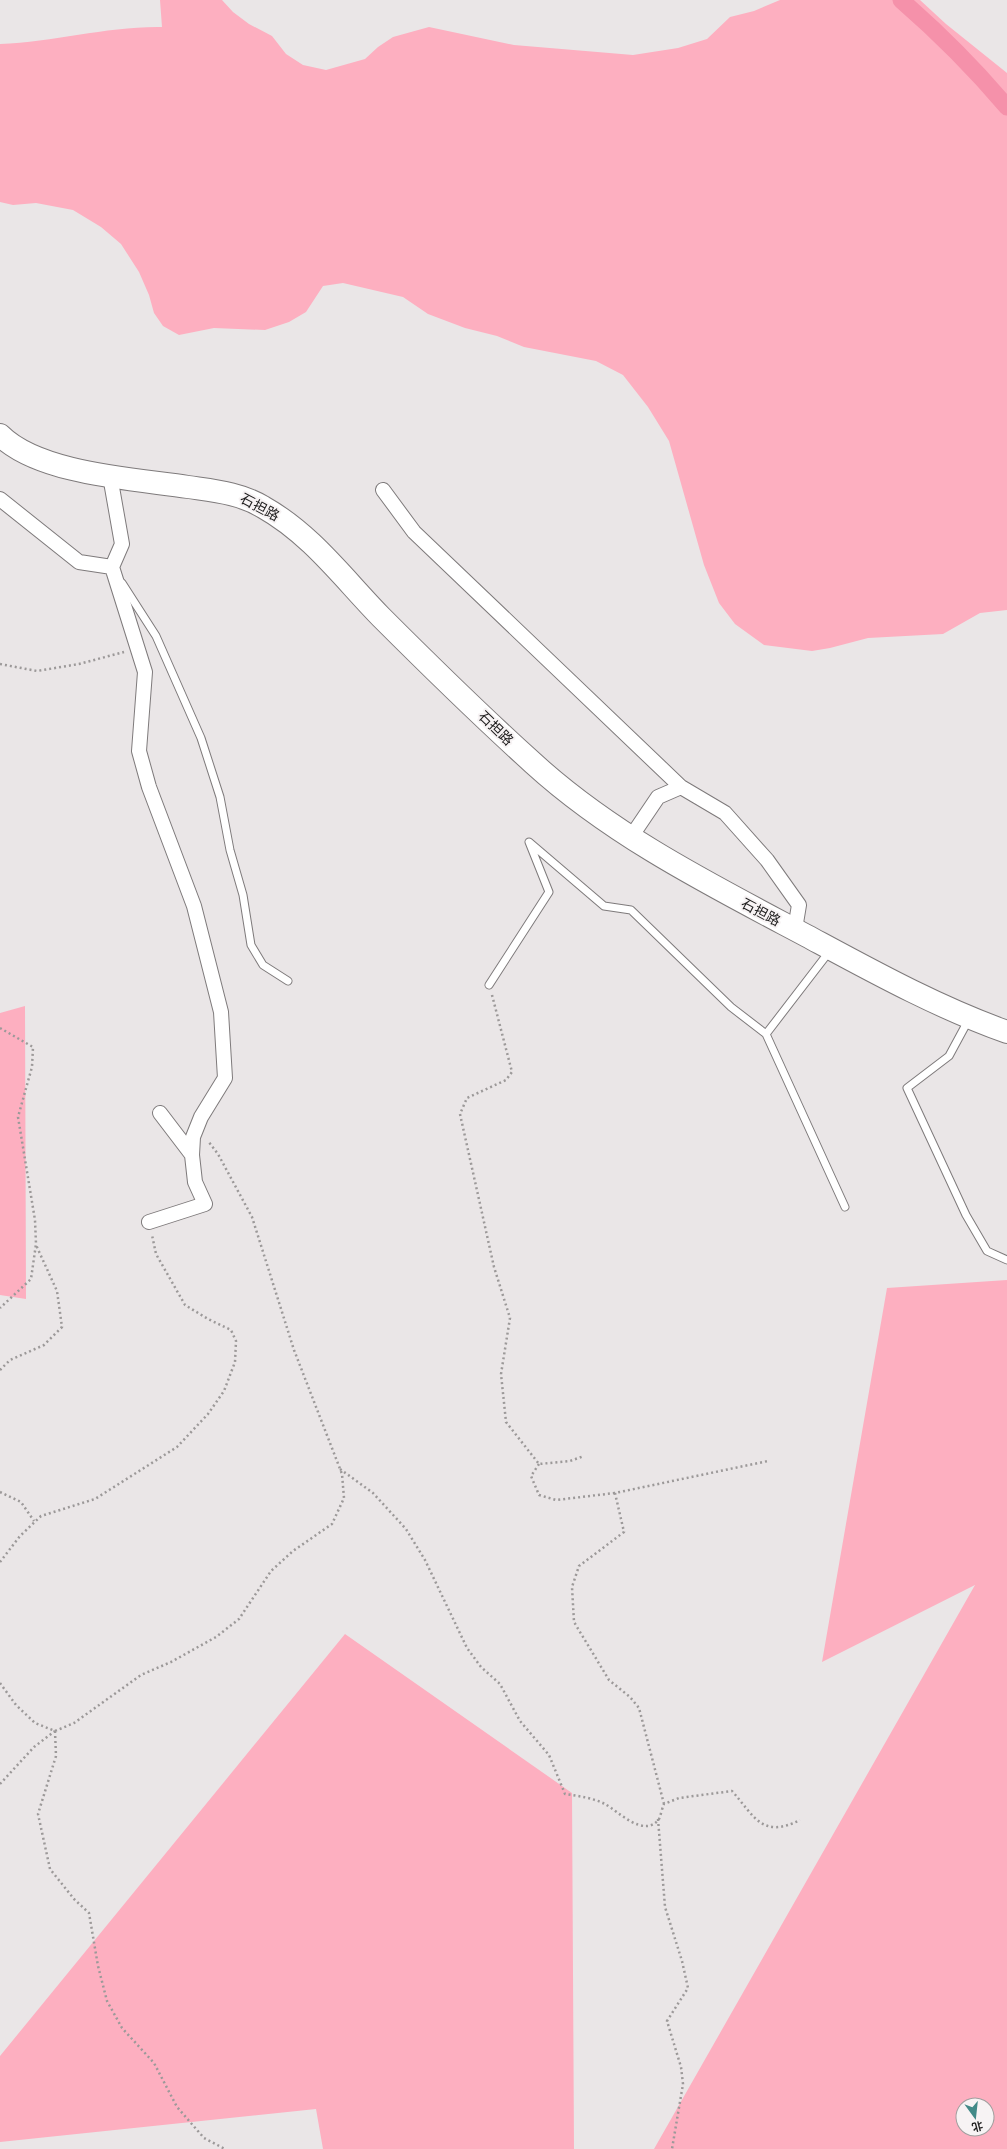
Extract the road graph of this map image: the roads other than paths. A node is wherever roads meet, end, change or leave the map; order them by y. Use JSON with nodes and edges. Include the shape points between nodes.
{"nodes":[{"id":1,"x":0,"y":435,"type":"edge"},
{"id":2,"x":110,"y":476,"type":"junction"},
{"id":3,"x":383,"y":490,"type":"dead end"},
{"id":4,"x":0,"y":499,"type":"edge"},
{"id":5,"x":112,"y":567,"type":"junction"},
{"id":6,"x":681,"y":787,"type":"junction"},
{"id":7,"x":631,"y":837,"type":"junction"},
{"id":8,"x":795,"y":930,"type":"junction"},
{"id":9,"x":831,"y":949,"type":"junction"},
{"id":10,"x":288,"y":981,"type":"dead end"},
{"id":11,"x":489,"y":985,"type":"road end"},
{"id":12,"x":970,"y":1018,"type":"junction"},
{"id":13,"x":1007,"y":1032,"type":"edge"},
{"id":14,"x":766,"y":1034,"type":"junction"},
{"id":15,"x":160,"y":1113,"type":"dead end"},
{"id":16,"x":192,"y":1155,"type":"junction"},
{"id":17,"x":845,"y":1207,"type":"dead end"},
{"id":18,"x":149,"y":1222,"type":"road end"},
{"id":19,"x":1007,"y":1260,"type":"edge"}],
"edges":[{"from":1,"to":2,"type":"main road","name":"石担路","via":[[29,456]]},
{"from":2,"to":5,"type":"street","via":[[122,544]]},
{"from":2,"to":7,"type":"main road","name":"石担路","via":[[233,493],[260,505],[286,521],[316,546],[380,615],[535,765],[575,800]]},
{"from":3,"to":6,"type":"street","via":[[414,532]]},
{"from":4,"to":5,"type":"street","via":[[79,562]]},
{"from":5,"to":10,"type":"lane","via":[[156,636],[201,738],[220,797],[230,850],[243,895],[251,944],[263,965]]},
{"from":5,"to":16,"type":"street","via":[[145,672],[139,751],[148,788],[194,906],[221,1012],[225,1078],[197,1126]]},
{"from":6,"to":7,"type":"street","via":[[658,797]]},
{"from":6,"to":8,"type":"street","via":[[725,813],[767,860],[799,905]]},
{"from":7,"to":8,"type":"main road","name":"石担路"},
{"from":8,"to":9,"type":"main road","name":"石担路"},
{"from":9,"to":12,"type":"main road","name":"石担路","via":[[940,1006]]},
{"from":9,"to":14,"type":"lane"},
{"from":11,"to":14,"type":"lane","via":[[550,892],[529,842],[604,906],[631,910],[731,1007]]},
{"from":12,"to":13,"type":"main road","name":"石担路"},
{"from":12,"to":19,"type":"lane","via":[[949,1056],[907,1088],[966,1215],[987,1250]]},
{"from":14,"to":17,"type":"lane"},
{"from":15,"to":16,"type":"street"},
{"from":16,"to":18,"type":"street","via":[[194,1182],[205,1204]]}]}
